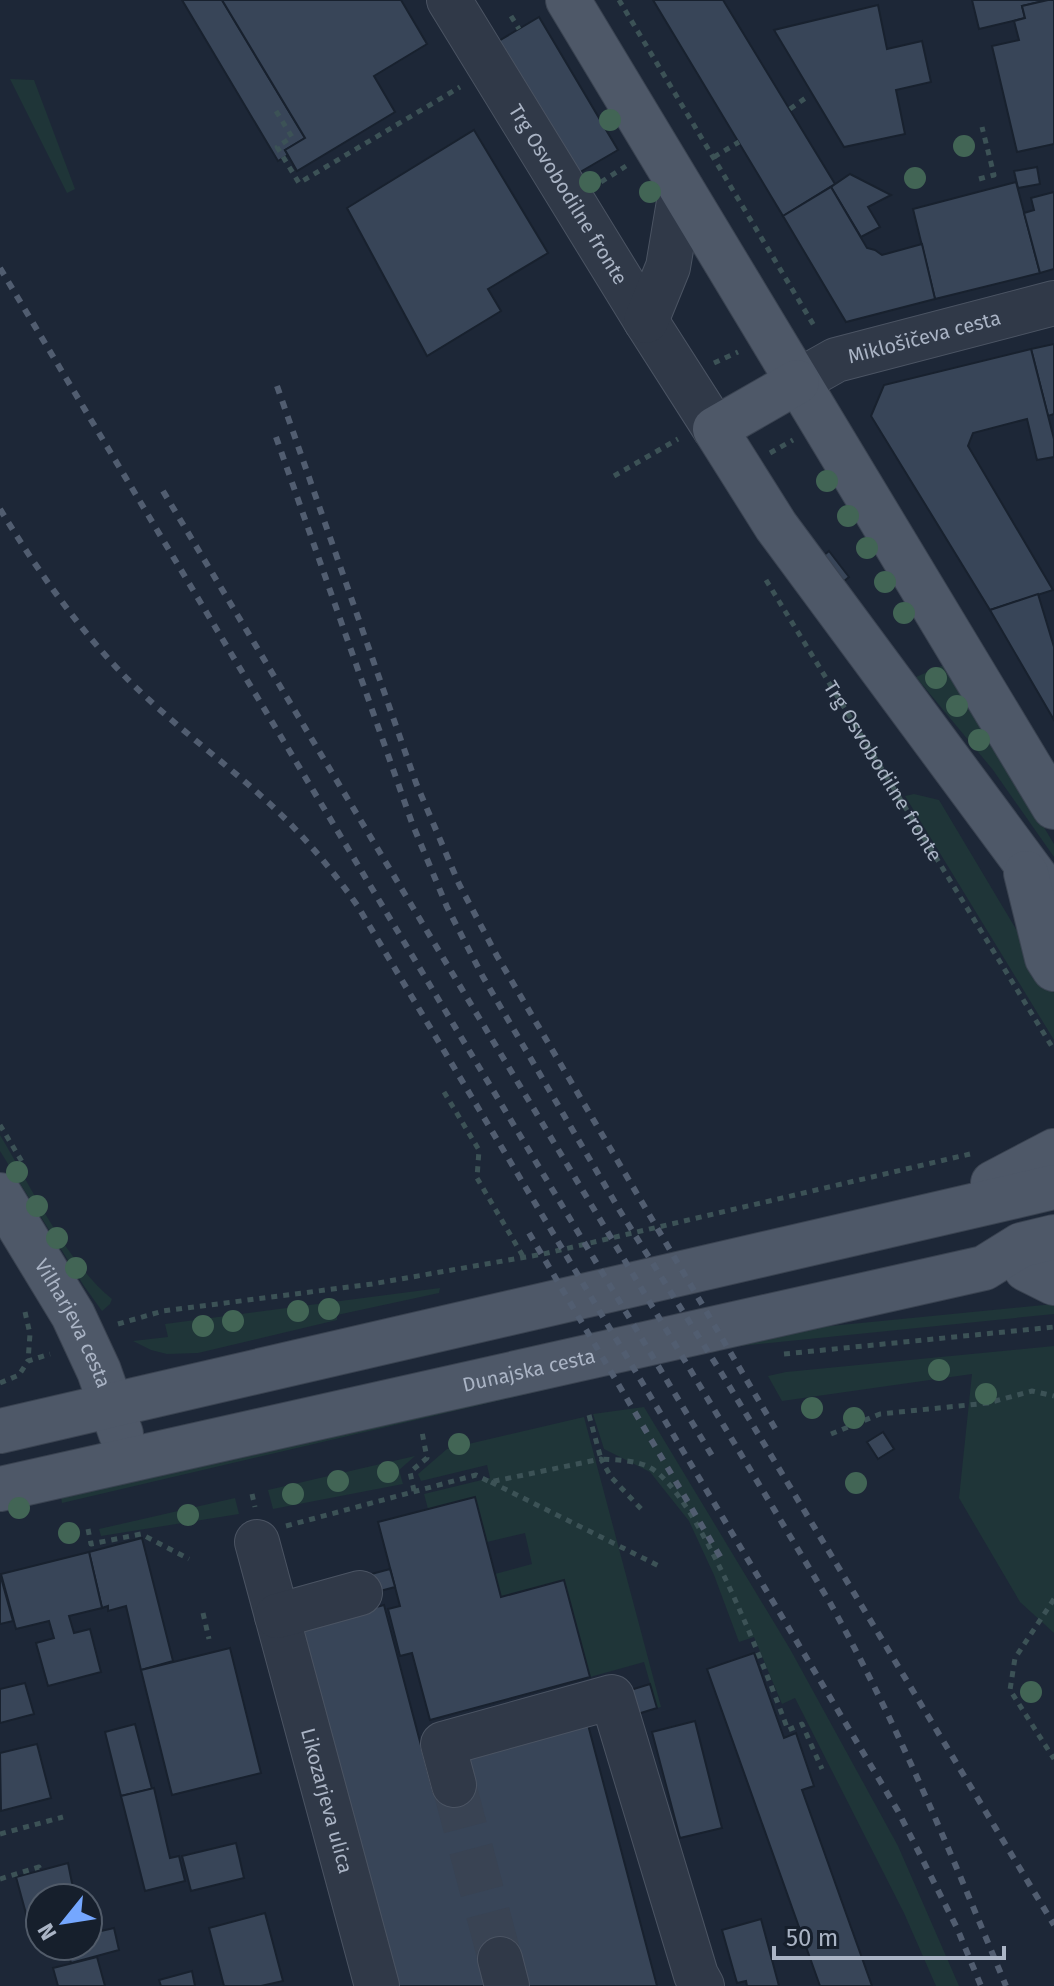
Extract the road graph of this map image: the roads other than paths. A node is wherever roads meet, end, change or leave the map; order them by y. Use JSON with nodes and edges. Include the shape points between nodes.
{"nodes":[{"id":1,"x":449,"y":0,"type":"edge"},
{"id":2,"x":568,"y":0,"type":"edge"},
{"id":3,"x":681,"y":190,"type":"junction"},
{"id":4,"x":1054,"y":303,"type":"edge"},
{"id":5,"x":646,"y":321,"type":"junction"},
{"id":6,"x":797,"y":382,"type":"junction"},
{"id":7,"x":697,"y":434,"type":"junction"},
{"id":8,"x":1054,"y":807,"type":"edge"},
{"id":9,"x":1024,"y":863,"type":"junction"},
{"id":10,"x":1054,"y":902,"type":"edge"},
{"id":11,"x":1054,"y":969,"type":"edge"},
{"id":12,"x":1054,"y":1151,"type":"edge"},
{"id":13,"x":1054,"y":1187,"type":"edge"},
{"id":14,"x":0,"y":1195,"type":"edge"},
{"id":15,"x":940,"y":1213,"type":"junction"},
{"id":16,"x":1035,"y":1264,"type":"edge"},
{"id":17,"x":111,"y":1406,"type":"junction"},
{"id":18,"x":0,"y":1431,"type":"edge"},
{"id":19,"x":130,"y":1459,"type":"junction"},
{"id":20,"x":0,"y":1489,"type":"edge"},
{"id":21,"x":266,"y":1535,"type":"road end"},
{"id":22,"x":360,"y":1593,"type":"dead end"},
{"id":23,"x":277,"y":1616,"type":"junction"},
{"id":24,"x":454,"y":1785,"type":"tunnel mouth"},
{"id":25,"x":377,"y":1986,"type":"edge"},
{"id":26,"x":702,"y":1986,"type":"edge"}],
"edges":[{"from":1,"to":5,"type":"street","name":"Trg Osvobodilne fronte"},
{"from":2,"to":3,"type":"main road"},
{"from":3,"to":5,"type":"street","via":[[668,267]]},
{"from":3,"to":6,"type":"main road"},
{"from":4,"to":6,"type":"street","name":"Miklošičeva cesta","via":[[836,360]]},
{"from":5,"to":7,"type":"street","name":"Trg Osvobodilne fronte"},
{"from":6,"to":7,"type":"main road"},
{"from":6,"to":8,"type":"main road"},
{"from":7,"to":9,"type":"main road","name":"Trg Osvobodilne fronte","via":[[776,526]]},
{"from":9,"to":10,"type":"main road","name":"Trg Osvobodilne fronte"},
{"from":9,"to":11,"type":"main road"},
{"from":12,"to":15,"type":"main road"},
{"from":13,"to":15,"type":"main road"},
{"from":14,"to":17,"type":"main road","name":"Vilharjeva cesta","via":[[73,1315]]},
{"from":15,"to":17,"type":"main road"},
{"from":16,"to":19,"type":"main road","name":"Dunajska cesta"},
{"from":17,"to":18,"type":"main road"},
{"from":17,"to":19,"type":"main road","name":"Vilharjeva cesta"},
{"from":19,"to":20,"type":"main road","name":"Dunajska cesta"},
{"from":21,"to":23,"type":"street","name":"Likozarjeva ulica"},
{"from":22,"to":23,"type":"street"},
{"from":23,"to":25,"type":"street","name":"Likozarjeva ulica"},
{"from":24,"to":26,"type":"street","via":[[443,1744],[612,1697]]}]}
